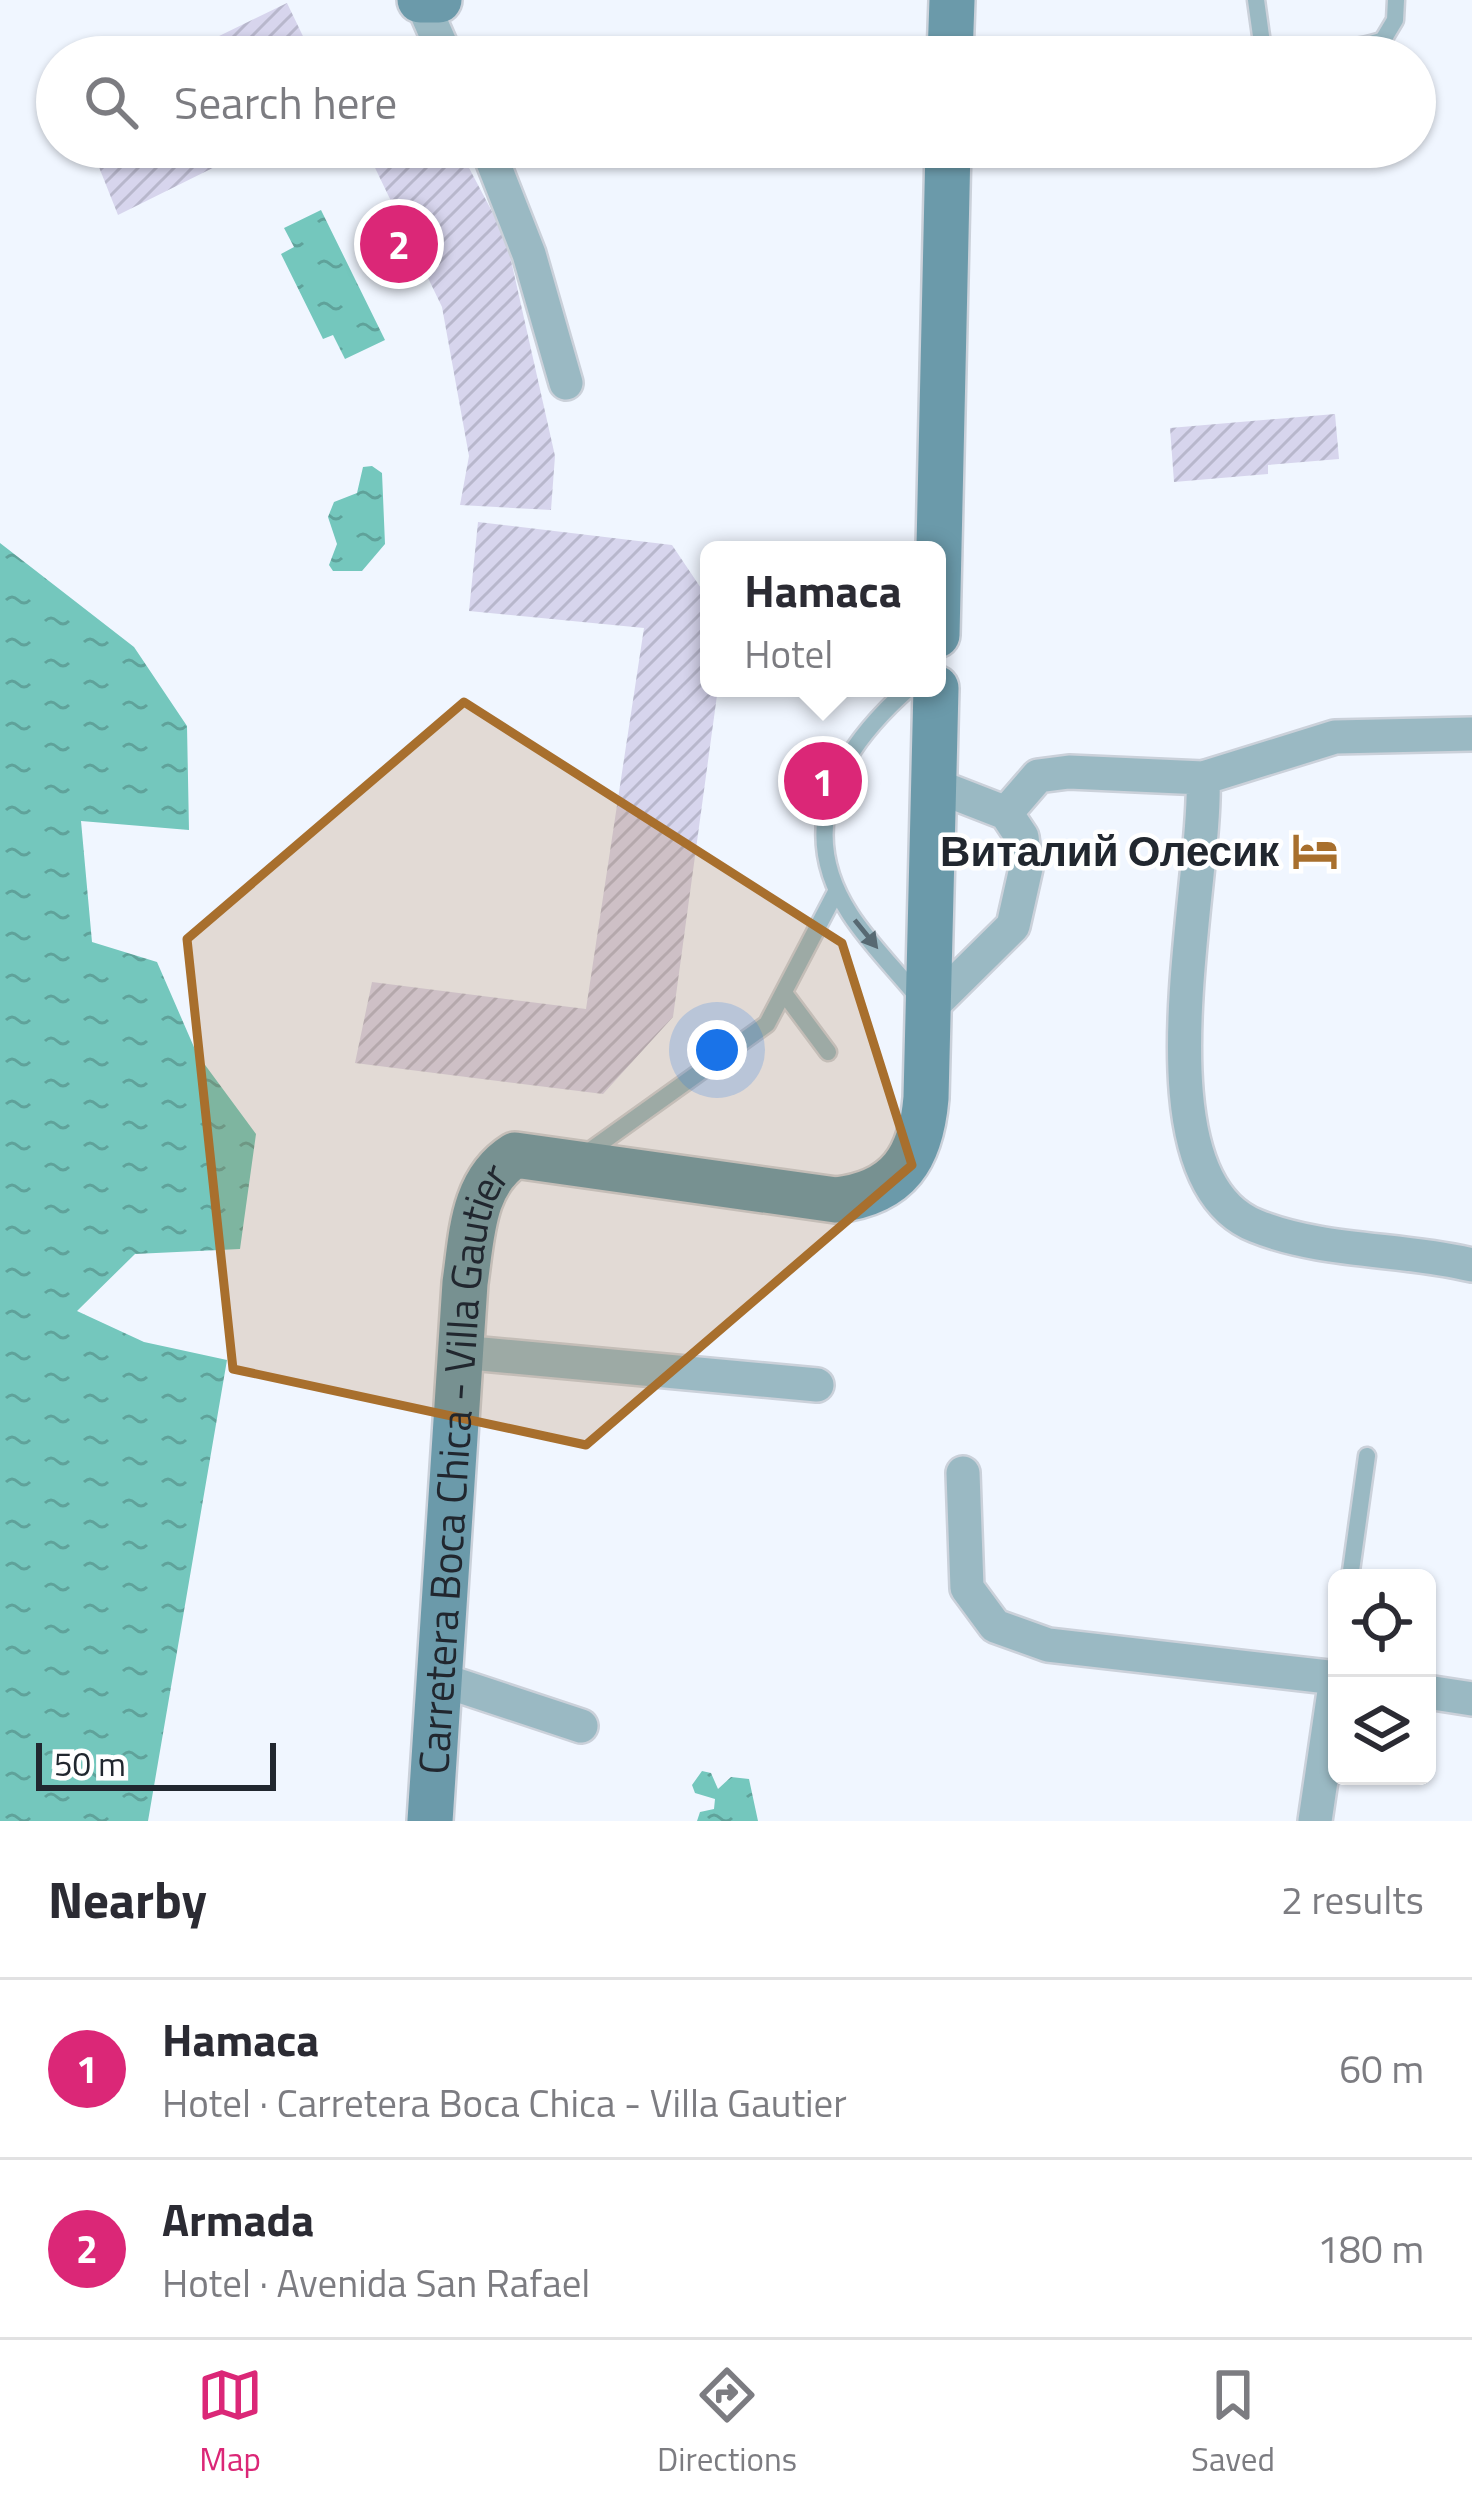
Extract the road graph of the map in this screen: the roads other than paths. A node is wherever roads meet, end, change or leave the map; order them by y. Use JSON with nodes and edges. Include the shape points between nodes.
{"nodes":[{"id":1,"x":420,"y":0,"type":"edge"},
{"id":2,"x":439,"y":0,"type":"edge"},
{"id":3,"x":952,"y":0,"type":"edge"},
{"id":4,"x":1256,"y":0,"type":"edge"},
{"id":5,"x":1396,"y":0,"type":"edge"},
{"id":6,"x":436,"y":36,"type":"edge"},
{"id":7,"x":951,"y":36,"type":"edge"},
{"id":8,"x":1261,"y":36,"type":"edge"},
{"id":9,"x":1385,"y":36,"type":"edge"},
{"id":10,"x":495,"y":168,"type":"edge"},
{"id":11,"x":948,"y":168,"type":"edge"},
{"id":12,"x":566,"y":383,"type":"dead end"},
{"id":13,"x":939,"y":541,"type":"edge"},
{"id":14,"x":900,"y":697,"type":"edge"},
{"id":15,"x":936,"y":697,"type":"edge"},
{"id":16,"x":1472,"y":734,"type":"edge"},
{"id":17,"x":1203,"y":778,"type":"junction"},
{"id":18,"x":934,"y":785,"type":"junction"},
{"id":19,"x":1006,"y":813,"type":"junction"},
{"id":20,"x":837,"y":890,"type":"junction"},
{"id":21,"x":784,"y":993,"type":"junction"},
{"id":22,"x":928,"y":1010,"type":"junction"},
{"id":23,"x":828,"y":1052,"type":"dead end"},
{"id":24,"x":577,"y":1160,"type":"junction"},
{"id":25,"x":1472,"y":1264,"type":"edge"},
{"id":26,"x":460,"y":1352,"type":"junction"},
{"id":27,"x":818,"y":1385,"type":"dead end"},
{"id":28,"x":1367,"y":1456,"type":"dead end"},
{"id":29,"x":963,"y":1473,"type":"dead end"},
{"id":30,"x":1351,"y":1569,"type":"edge"},
{"id":31,"x":1328,"y":1676,"type":"edge"},
{"id":32,"x":440,"y":1679,"type":"junction"},
{"id":33,"x":1436,"y":1693,"type":"edge"},
{"id":34,"x":1472,"y":1699,"type":"edge"},
{"id":35,"x":580,"y":1726,"type":"dead end"},
{"id":36,"x":1328,"y":1736,"type":"edge"},
{"id":37,"x":430,"y":1821,"type":"edge"},
{"id":38,"x":1315,"y":1821,"type":"edge"}],
"edges":[{"from":1,"to":2,"type":"main road"},
{"from":1,"to":6,"type":"street"},
{"from":3,"to":7,"type":"main road"},
{"from":4,"to":8,"type":"lane"},
{"from":5,"to":9,"type":"lane"},
{"from":10,"to":12,"type":"street","via":[[530,254]]},
{"from":11,"to":13,"type":"main road"},
{"from":14,"to":20,"type":"lane","via":[[837,770],[826,813]]},
{"from":15,"to":18,"type":"main road","name":"Carretera Boca Chica - Villa Gautier"},
{"from":16,"to":17,"type":"street","via":[[1335,737]]},
{"from":17,"to":19,"type":"street","via":[[1038,776]]},
{"from":17,"to":25,"type":"street","via":[[1206,830],[1186,1012],[1192,1133],[1204,1177],[1222,1205],[1253,1226]]},
{"from":18,"to":19,"type":"street"},
{"from":18,"to":22,"type":"main road","name":"Carretera Boca Chica - Villa Gautier"},
{"from":19,"to":22,"type":"street","via":[[1022,837],[1026,868],[1013,926]]},
{"from":20,"to":21,"type":"lane"},
{"from":20,"to":22,"type":"lane","one_way":true},
{"from":21,"to":23,"type":"lane"},
{"from":21,"to":24,"type":"lane","via":[[767,1024]]},
{"from":22,"to":24,"type":"main road","name":"Carretera Boca Chica - Villa Gautier","via":[[925,1115],[915,1156],[866,1197],[836,1200]]},
{"from":24,"to":26,"type":"main road","name":"Carretera Boca Chica - Villa Gautier","via":[[515,1155],[494,1168],[471,1240]]},
{"from":26,"to":27,"type":"street"},
{"from":26,"to":32,"type":"main road","name":"Carretera Boca Chica - Villa Gautier"},
{"from":28,"to":30,"type":"lane"},
{"from":29,"to":31,"type":"street","via":[[967,1588],[995,1626],[1048,1645]]},
{"from":32,"to":35,"type":"street"},
{"from":32,"to":37,"type":"main road","name":"Carretera Boca Chica - Villa Gautier"},
{"from":33,"to":34,"type":"street"},
{"from":36,"to":38,"type":"street"}]}
